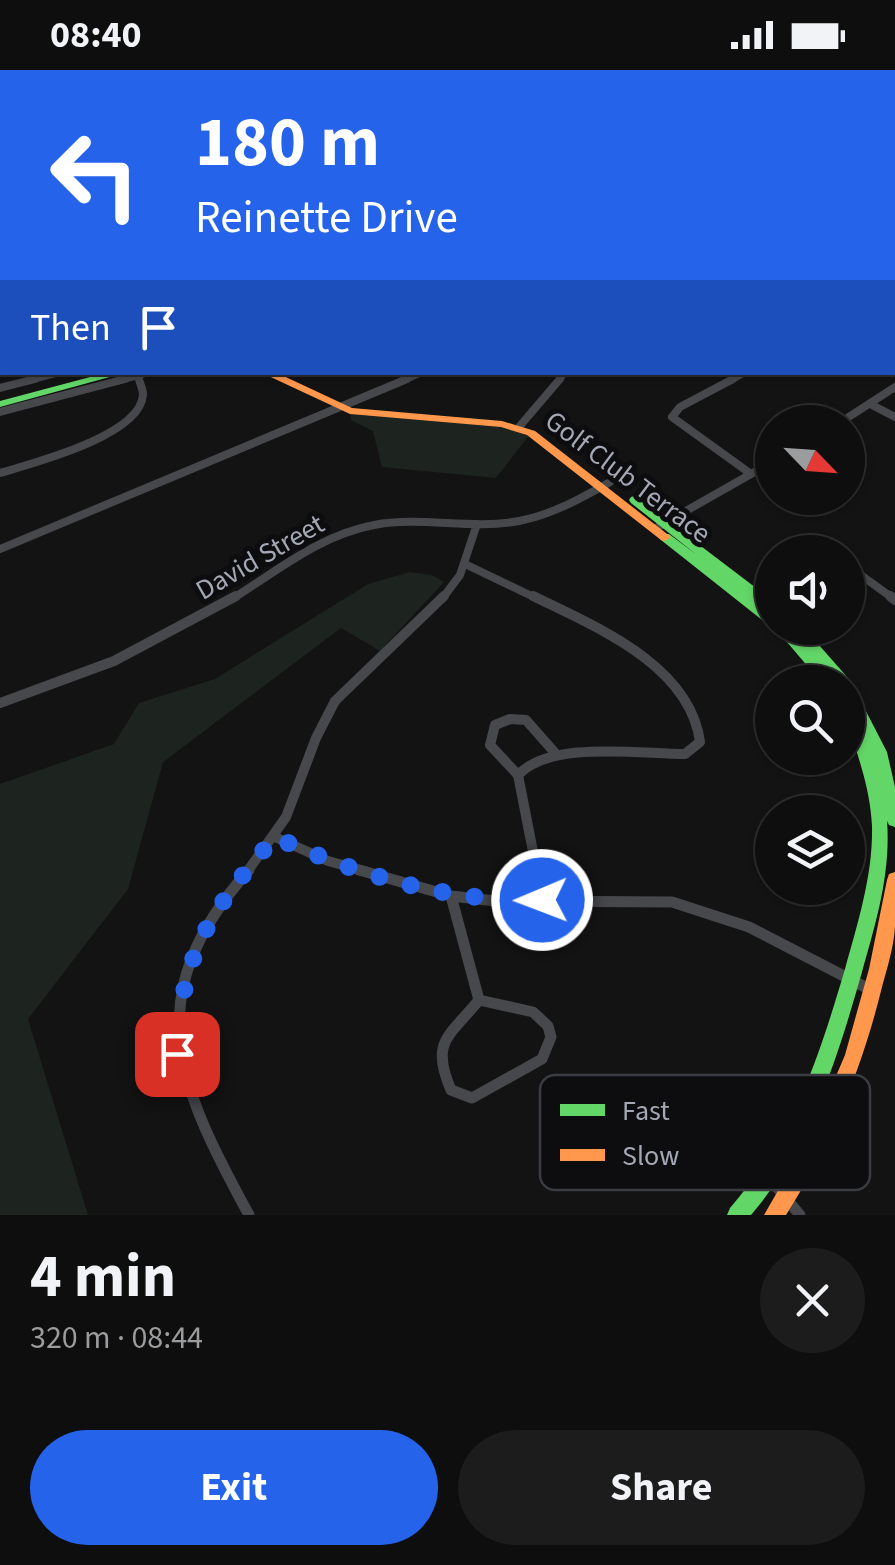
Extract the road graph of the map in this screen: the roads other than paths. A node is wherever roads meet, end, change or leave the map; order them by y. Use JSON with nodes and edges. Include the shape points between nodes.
{"nodes":[{"id":1,"x":53,"y":375,"type":"edge"},
{"id":2,"x":72,"y":375,"type":"edge"},
{"id":3,"x":127,"y":375,"type":"edge"},
{"id":4,"x":132,"y":375,"type":"edge"},
{"id":5,"x":272,"y":375,"type":"edge"},
{"id":6,"x":288,"y":375,"type":"edge"},
{"id":7,"x":417,"y":375,"type":"edge"},
{"id":8,"x":563,"y":375,"type":"edge"},
{"id":9,"x":741,"y":375,"type":"edge"},
{"id":10,"x":895,"y":387,"type":"edge"},
{"id":11,"x":0,"y":391,"type":"edge"},
{"id":12,"x":872,"y":404,"type":"junction"},
{"id":13,"x":345,"y":405,"type":"junction"},
{"id":14,"x":0,"y":408,"type":"edge"},
{"id":15,"x":865,"y":408,"type":"edge"},
{"id":16,"x":895,"y":417,"type":"edge"},
{"id":17,"x":521,"y":425,"type":"junction"},
{"id":18,"x":755,"y":472,"type":"edge"},
{"id":19,"x":0,"y":474,"type":"edge"},
{"id":20,"x":752,"y":474,"type":"junction"},
{"id":21,"x":606,"y":484,"type":"junction"},
{"id":22,"x":477,"y":524,"type":"junction"},
{"id":23,"x":661,"y":525,"type":"junction"},
{"id":24,"x":0,"y":550,"type":"edge"},
{"id":25,"x":467,"y":565,"type":"junction"},
{"id":26,"x":865,"y":578,"type":"edge"},
{"id":27,"x":755,"y":593,"type":"edge"},
{"id":28,"x":895,"y":600,"type":"edge"},
{"id":29,"x":797,"y":645,"type":"edge"},
{"id":30,"x":811,"y":645,"type":"edge"},
{"id":31,"x":814,"y":665,"type":"edge"},
{"id":32,"x":828,"y":665,"type":"edge"},
{"id":33,"x":0,"y":703,"type":"edge"},
{"id":34,"x":865,"y":724,"type":"edge"},
{"id":35,"x":865,"y":753,"type":"edge"},
{"id":36,"x":556,"y":754,"type":"junction"},
{"id":37,"x":518,"y":776,"type":"junction"},
{"id":38,"x":895,"y":820,"type":"edge"},
{"id":39,"x":275,"y":837,"type":"junction"},
{"id":40,"x":895,"y":880,"type":"edge"},
{"id":41,"x":450,"y":896,"type":"junction"},
{"id":42,"x":542,"y":900,"type":"junction"},
{"id":43,"x":873,"y":905,"type":"junction"},
{"id":44,"x":892,"y":916,"type":"edge"},
{"id":45,"x":851,"y":980,"type":"junction"},
{"id":46,"x":871,"y":990,"type":"junction"},
{"id":47,"x":478,"y":1000,"type":"junction"},
{"id":48,"x":822,"y":1075,"type":"edge"},
{"id":49,"x":844,"y":1075,"type":"edge"},
{"id":50,"x":760,"y":1190,"type":"edge"},
{"id":51,"x":779,"y":1190,"type":"edge"},
{"id":52,"x":792,"y":1190,"type":"edge"},
{"id":53,"x":786,"y":1200,"type":"junction"},
{"id":54,"x":249,"y":1215,"type":"edge"},
{"id":55,"x":738,"y":1215,"type":"edge"},
{"id":56,"x":774,"y":1215,"type":"edge"},
{"id":57,"x":800,"y":1215,"type":"edge"}],
"edges":[{"from":1,"to":11,"type":"street"},
{"from":2,"to":11,"type":"street"},
{"from":3,"to":14,"type":"street"},
{"from":4,"to":19,"type":"street","via":[[144,401],[115,429]]},
{"from":5,"to":13,"type":"street","name":"Golf Club Terrace"},
{"from":6,"to":13,"type":"street","name":"Golf Club Terrace"},
{"from":7,"to":13,"type":"street"},
{"from":8,"to":17,"type":"street"},
{"from":9,"to":20,"type":"street","via":[[672,416]]},
{"from":10,"to":12,"type":"street"},
{"from":12,"to":15,"type":"street"},
{"from":12,"to":16,"type":"street"},
{"from":13,"to":17,"type":"street","name":"Golf Club Terrace","via":[[362,414]]},
{"from":13,"to":24,"type":"street"},
{"from":17,"to":21,"type":"street","name":"Golf Club Terrace"},
{"from":18,"to":20,"type":"street"},
{"from":20,"to":23,"type":"street"},
{"from":21,"to":22,"type":"street","name":"David Street","via":[[532,519]]},
{"from":21,"to":23,"type":"street","name":"Golf Club Terrace"},
{"from":22,"to":25,"type":"street"},
{"from":22,"to":33,"type":"street","name":"David Street","via":[[412,520],[353,530],[154,646]]},
{"from":23,"to":27,"type":"street","name":"Golf Club Terrace"},
{"from":25,"to":36,"type":"street","via":[[628,646],[683,695],[701,725],[700,742],[685,754]]},
{"from":25,"to":39,"type":"street","via":[[437,608],[344,689]]},
{"from":26,"to":28,"type":"street"},
{"from":29,"to":31,"type":"street"},
{"from":30,"to":32,"type":"street"},
{"from":34,"to":38,"type":"street","via":[[879,752]]},
{"from":35,"to":43,"type":"street","via":[[878,807]]},
{"from":36,"to":37,"type":"street","via":[[531,762]]},
{"from":36,"to":37,"type":"street","via":[[526,720],[495,725],[490,745]]},
{"from":37,"to":42,"type":"street"},
{"from":39,"to":41,"type":"street","via":[[328,861]]},
{"from":39,"to":54,"type":"street","via":[[207,924],[186,974],[178,1026],[177,1054],[195,1114]]},
{"from":40,"to":44,"type":"street"},
{"from":41,"to":42,"type":"street"},
{"from":41,"to":47,"type":"street"},
{"from":42,"to":45,"type":"street","via":[[699,907]]},
{"from":43,"to":44,"type":"street"},
{"from":43,"to":45,"type":"street"},
{"from":44,"to":46,"type":"street"},
{"from":45,"to":46,"type":"street"},
{"from":45,"to":48,"type":"street"},
{"from":46,"to":49,"type":"street"},
{"from":47,"to":47,"type":"street","via":[[444,1043],[438,1062],[451,1090],[472,1098],[528,1069],[552,1037],[544,1018],[529,1010]]},
{"from":50,"to":55,"type":"street"},
{"from":51,"to":53,"type":"street"},
{"from":52,"to":53,"type":"street"},
{"from":53,"to":56,"type":"street"},
{"from":53,"to":57,"type":"street"}]}
